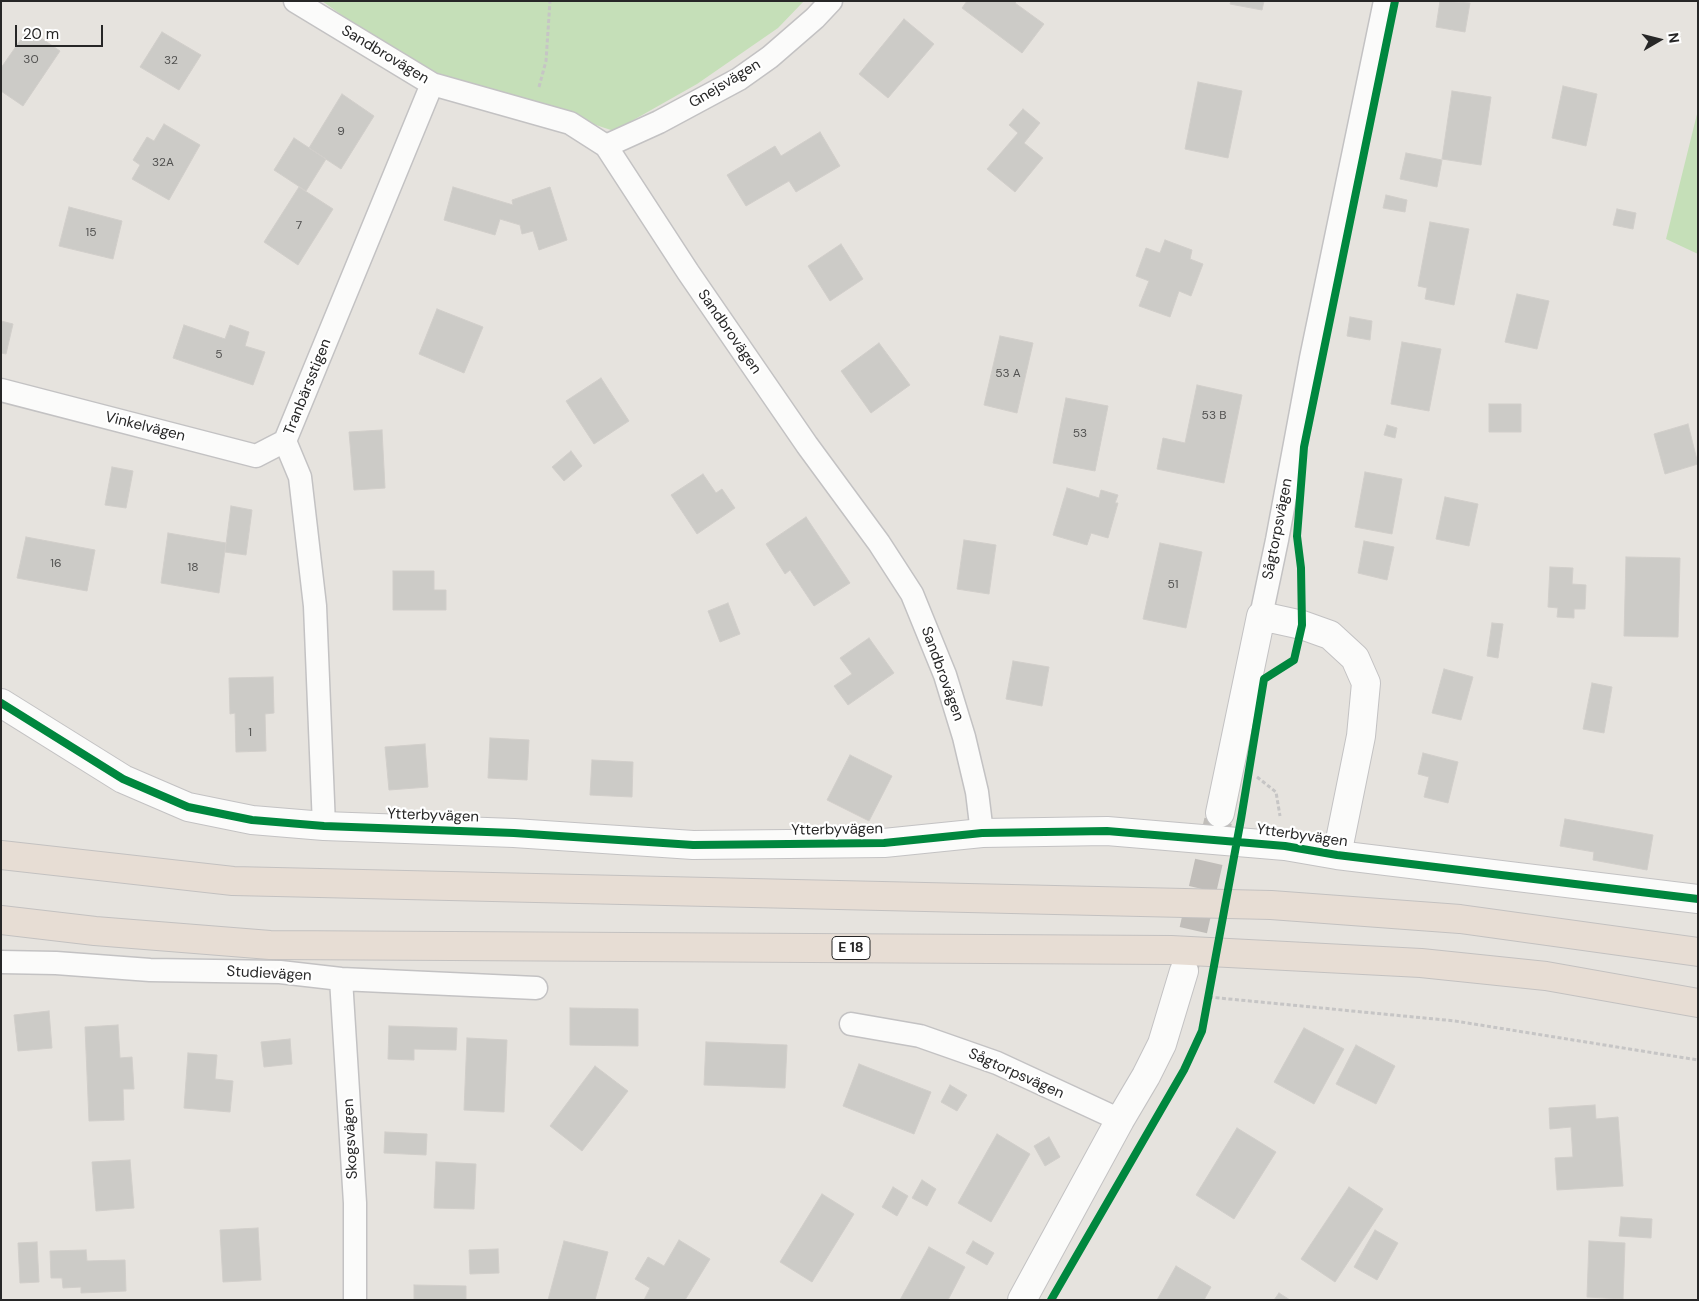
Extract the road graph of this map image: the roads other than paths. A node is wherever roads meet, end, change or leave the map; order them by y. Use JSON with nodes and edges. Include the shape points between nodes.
{"nodes":[{"id":1,"x":295,"y":1,"type":"edge"},
{"id":2,"x":831,"y":1,"type":"edge"},
{"id":3,"x":1385,"y":1,"type":"edge"},
{"id":4,"x":432,"y":84,"type":"junction"},
{"id":5,"x":606,"y":146,"type":"junction"},
{"id":6,"x":1,"y":390,"type":"edge"},
{"id":7,"x":285,"y":442,"type":"junction"},
{"id":8,"x":1260,"y":616,"type":"junction"},
{"id":9,"x":1,"y":703,"type":"edge"},
{"id":10,"x":1220,"y":814,"type":"tunnel mouth"},
{"id":11,"x":324,"y":826,"type":"junction"},
{"id":12,"x":982,"y":833,"type":"junction"},
{"id":13,"x":1,"y":855,"type":"edge"},
{"id":14,"x":1337,"y":855,"type":"junction"},
{"id":15,"x":1698,"y":899,"type":"edge"},
{"id":16,"x":1,"y":920,"type":"edge"},
{"id":17,"x":1698,"y":952,"type":"edge"},
{"id":18,"x":1,"y":962,"type":"edge"},
{"id":19,"x":1184,"y":971,"type":"tunnel mouth"},
{"id":20,"x":341,"y":978,"type":"junction"},
{"id":21,"x":536,"y":988,"type":"dead end"},
{"id":22,"x":1698,"y":1003,"type":"edge"},
{"id":23,"x":851,"y":1024,"type":"dead end"},
{"id":24,"x":1120,"y":1120,"type":"junction"},
{"id":25,"x":355,"y":1300,"type":"edge"},
{"id":26,"x":1022,"y":1300,"type":"edge"}],
"edges":[{"from":1,"to":4,"type":"street","name":"Sandbrovägen"},
{"from":2,"to":5,"type":"street","name":"Gnejsvägen","via":[[770,57],[739,79]]},
{"from":3,"to":8,"type":"street","name":"Sågtorpsvägen"},
{"from":4,"to":5,"type":"street","name":"Sandbrovägen","via":[[570,123]]},
{"from":4,"to":7,"type":"street","name":"Tranbärsstigen"},
{"from":5,"to":12,"type":"street","name":"Sandbrovägen","via":[[688,272],[912,594],[945,675],[964,736],[977,792]]},
{"from":6,"to":7,"type":"street","name":"Vinkelvägen","via":[[256,456]]},
{"from":7,"to":11,"type":"street","name":"Tranbärsstigen","via":[[300,477],[315,606]]},
{"from":8,"to":10,"type":"street","name":"Sågtorpsvägen"},
{"from":8,"to":14,"type":"street","via":[[1330,635],[1355,658],[1366,683],[1361,736]]},
{"from":9,"to":11,"type":"street","name":"Ytterbyvägen","via":[[124,779],[188,806],[252,820]]},
{"from":11,"to":12,"type":"street","name":"Ytterbyvägen","via":[[514,833],[693,845],[884,843]]},
{"from":12,"to":14,"type":"street","name":"Ytterbyvägen","via":[[1107,831],[1285,846]]},
{"from":13,"to":17,"type":"highway","via":[[233,881],[1271,905],[1460,919]]},
{"from":14,"to":15,"type":"street","name":"Ytterbyvägen"},
{"from":16,"to":22,"type":"highway","number":"E 18","via":[[270,945],[1171,950],[1421,964],[1517,973]]},
{"from":18,"to":20,"type":"street","name":"Studievägen","via":[[150,970],[280,972]]},
{"from":19,"to":24,"type":"street","via":[[1162,1044]]},
{"from":20,"to":21,"type":"street","name":"Studievägen"},
{"from":20,"to":25,"type":"street","name":"Skogsvägen","via":[[354,1203]]},
{"from":23,"to":24,"type":"street","name":"Sågtorpsvägen","via":[[920,1036],[997,1063]]},
{"from":24,"to":26,"type":"street"}]}
